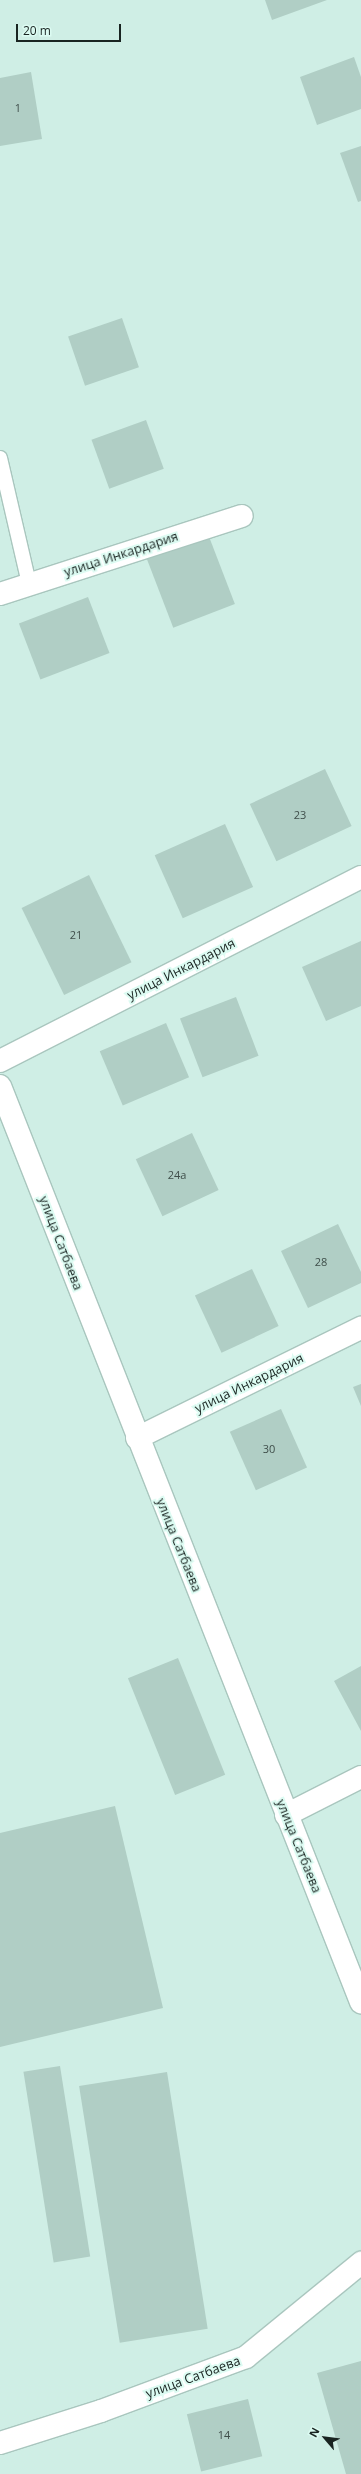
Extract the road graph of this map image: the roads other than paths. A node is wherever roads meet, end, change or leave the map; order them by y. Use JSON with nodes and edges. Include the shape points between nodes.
{"nodes":[{"id":1,"x":0,"y":458,"type":"edge"},
{"id":2,"x":242,"y":516,"type":"dead end"},
{"id":3,"x":29,"y":584,"type":"junction"},
{"id":4,"x":0,"y":594,"type":"edge"},
{"id":5,"x":361,"y":877,"type":"edge"},
{"id":6,"x":0,"y":1061,"type":"edge"},
{"id":7,"x":0,"y":1086,"type":"edge"},
{"id":8,"x":361,"y":1328,"type":"edge"},
{"id":9,"x":137,"y":1438,"type":"junction"},
{"id":10,"x":361,"y":1777,"type":"edge"},
{"id":11,"x":286,"y":1815,"type":"junction"},
{"id":12,"x":361,"y":2002,"type":"edge"},
{"id":13,"x":361,"y":2264,"type":"edge"},
{"id":14,"x":0,"y":2443,"type":"edge"}],
"edges":[{"from":1,"to":3,"type":"lane"},
{"from":2,"to":3,"type":"street","name":"улица Инкардария"},
{"from":3,"to":4,"type":"street","name":"улица Инкардария"},
{"from":5,"to":6,"type":"street","name":"улица Инкардария"},
{"from":7,"to":9,"type":"street","name":"улица Сатбаева"},
{"from":8,"to":9,"type":"street","name":"улица Инкардария"},
{"from":9,"to":11,"type":"street","name":"улица Сатбаева"},
{"from":10,"to":11,"type":"street"},
{"from":11,"to":12,"type":"street","name":"улица Сатбаева"},
{"from":13,"to":14,"type":"street","name":"улица Сатбаева","via":[[246,2357],[101,2411]]}]}
